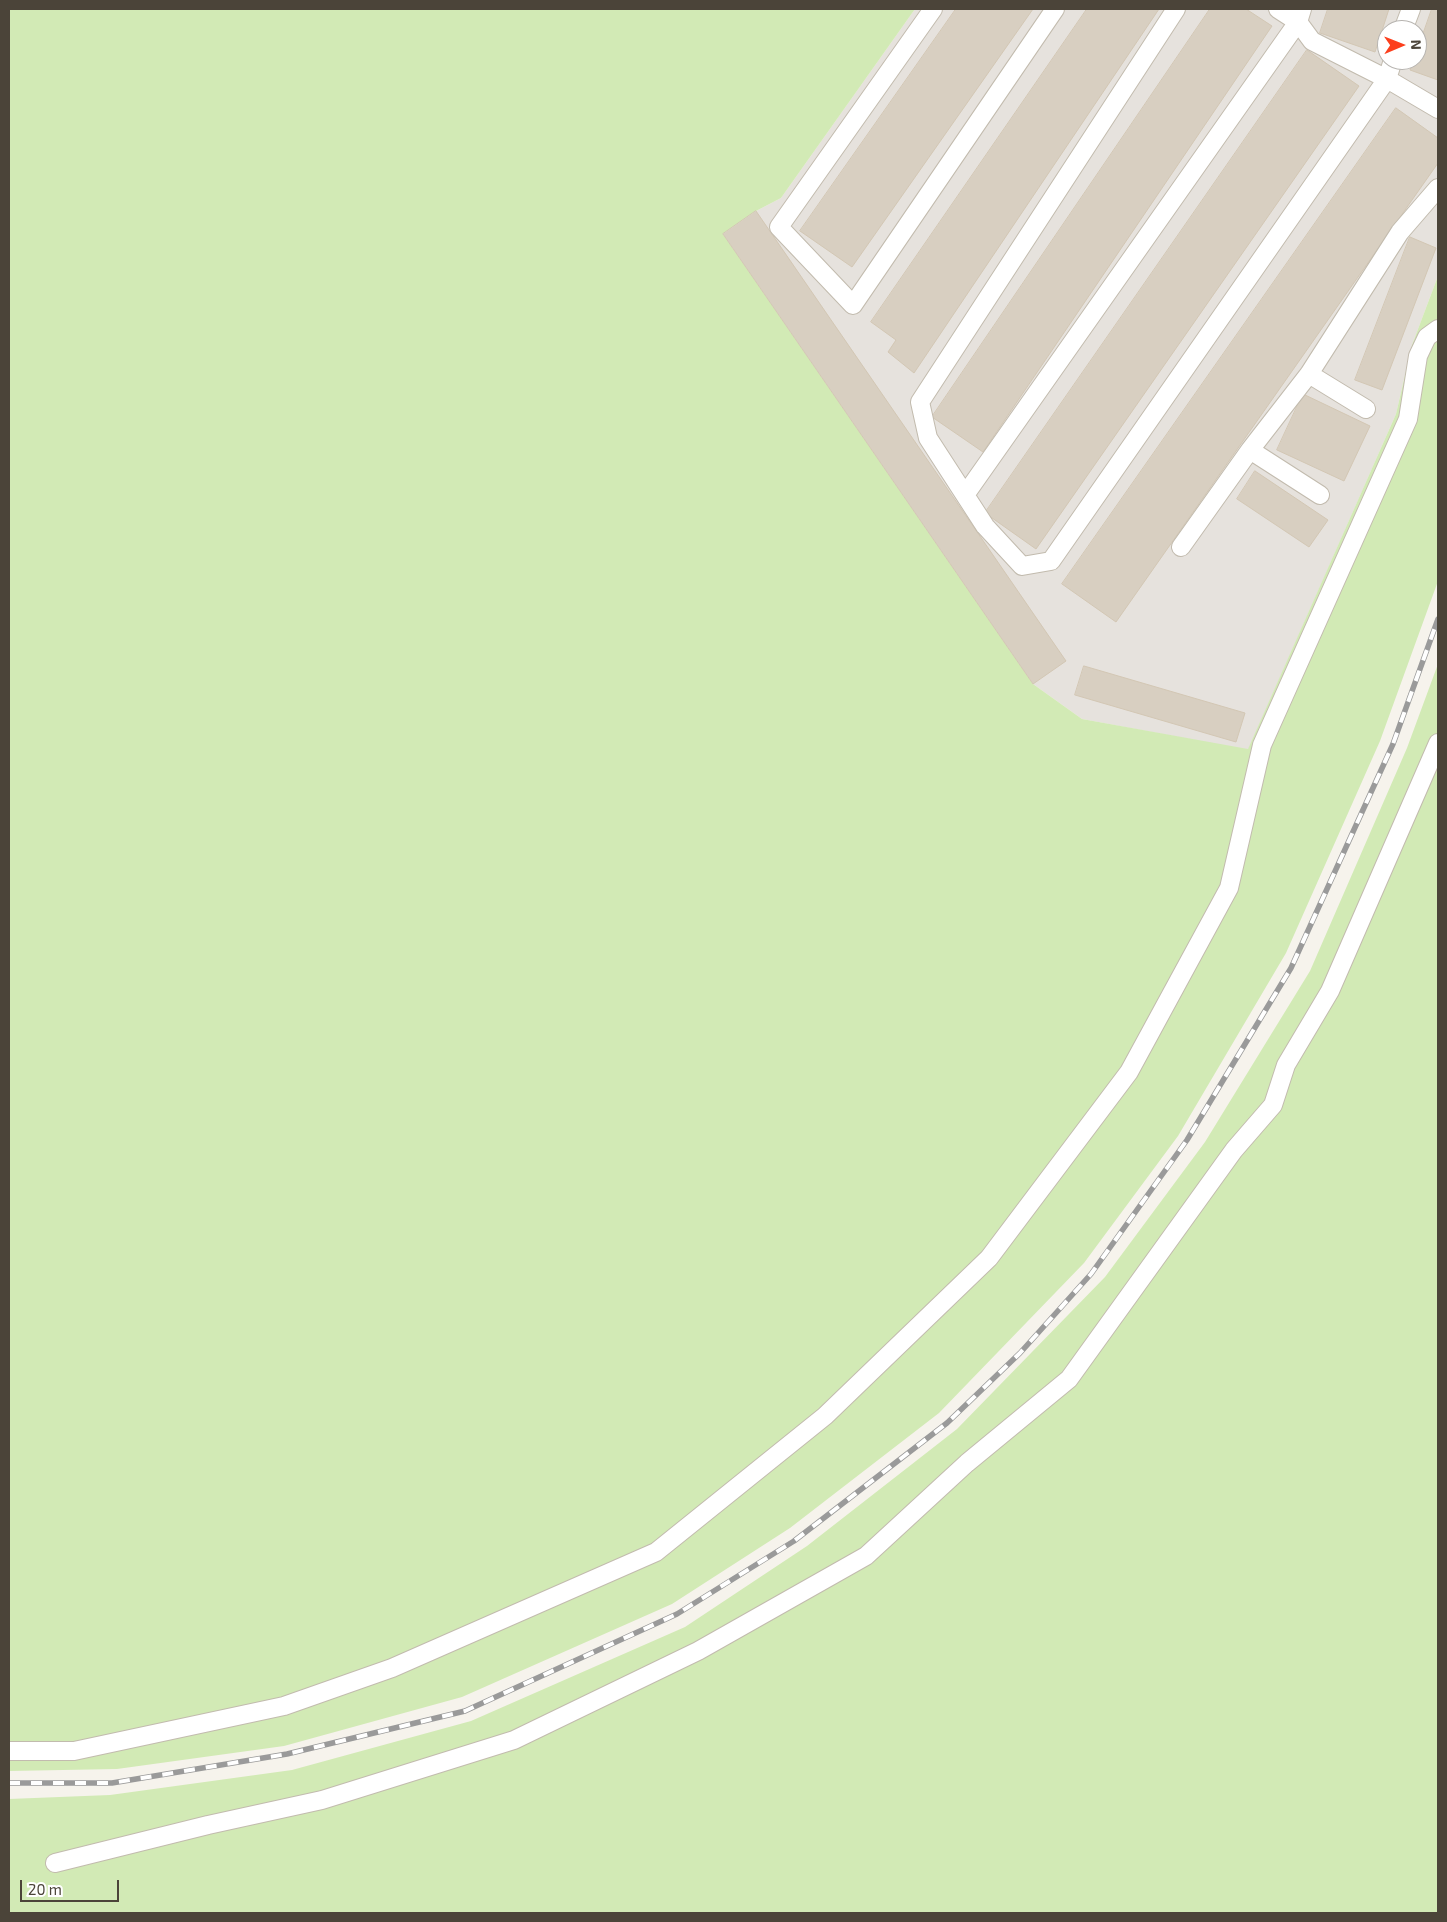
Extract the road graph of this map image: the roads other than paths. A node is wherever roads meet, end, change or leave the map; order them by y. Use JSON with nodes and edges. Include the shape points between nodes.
{"nodes":[{"id":1,"x":933,"y":9,"type":"edge"},
{"id":2,"x":1055,"y":9,"type":"edge"},
{"id":3,"x":1176,"y":9,"type":"edge"},
{"id":4,"x":1278,"y":9,"type":"edge"},
{"id":5,"x":1300,"y":15,"type":"edge"},
{"id":6,"x":1389,"y":70,"type":"edge"},
{"id":7,"x":1386,"y":79,"type":"junction"},
{"id":8,"x":1438,"y":109,"type":"edge"},
{"id":9,"x":1438,"y":188,"type":"edge"},
{"id":10,"x":1438,"y":329,"type":"edge"},
{"id":11,"x":1309,"y":374,"type":"junction"},
{"id":12,"x":1366,"y":409,"type":"dead end"},
{"id":13,"x":1250,"y":450,"type":"junction"},
{"id":14,"x":965,"y":495,"type":"junction"},
{"id":15,"x":1320,"y":495,"type":"dead end"},
{"id":16,"x":1180,"y":547,"type":"dead end"},
{"id":17,"x":1438,"y":743,"type":"edge"},
{"id":18,"x":9,"y":1751,"type":"edge"},
{"id":19,"x":55,"y":1863,"type":"dead end"}],
"edges":[{"from":1,"to":2,"type":"lane","via":[[779,227],[854,306]]},
{"from":3,"to":14,"type":"lane","via":[[920,402],[928,438]]},
{"from":4,"to":5,"type":"lane"},
{"from":5,"to":7,"type":"lane","via":[[1312,41]]},
{"from":5,"to":14,"type":"lane"},
{"from":6,"to":7,"type":"lane"},
{"from":7,"to":8,"type":"lane"},
{"from":7,"to":14,"type":"lane","via":[[1051,561],[1022,566],[985,526]]},
{"from":9,"to":11,"type":"lane","via":[[1400,232]]},
{"from":10,"to":18,"type":"lane","via":[[1426,337],[1418,356],[1408,419],[1262,745],[1229,888],[1129,1072],[989,1258],[825,1416],[656,1552],[392,1668],[284,1706],[74,1751]]},
{"from":11,"to":12,"type":"lane"},
{"from":11,"to":13,"type":"lane"},
{"from":13,"to":15,"type":"lane"},
{"from":13,"to":16,"type":"lane"},
{"from":17,"to":19,"type":"lane","via":[[1330,991],[1286,1065],[1273,1104],[1234,1150],[1069,1379],[967,1462],[866,1556],[698,1651],[514,1740],[322,1800]]}]}
